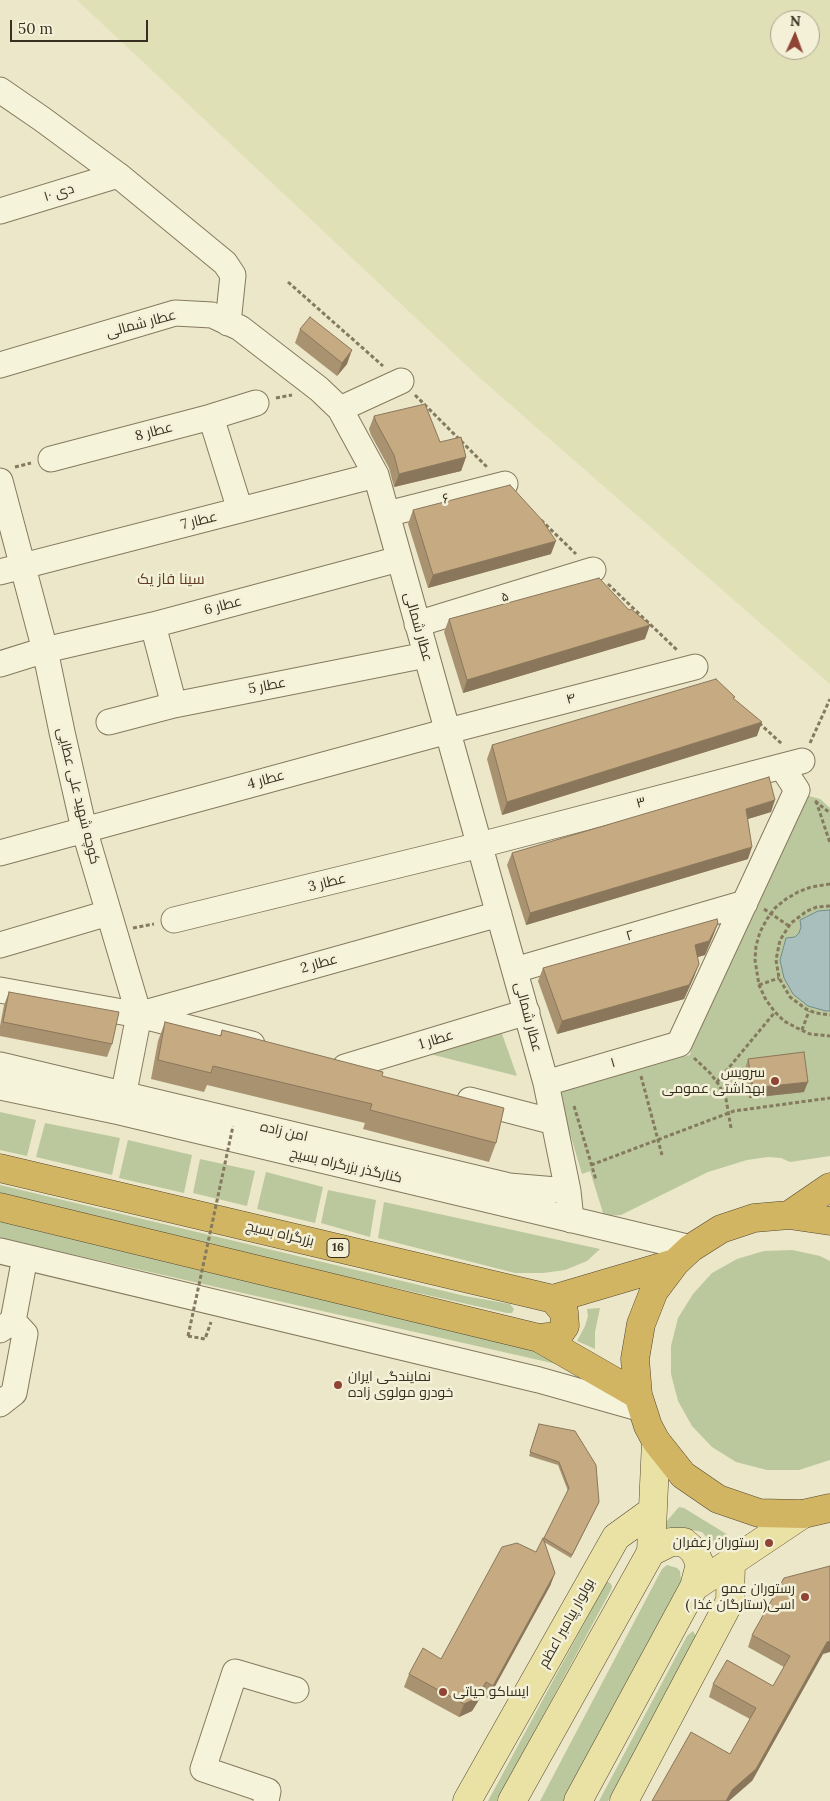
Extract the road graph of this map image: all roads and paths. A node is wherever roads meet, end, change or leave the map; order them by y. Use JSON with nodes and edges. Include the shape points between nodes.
{"nodes":[{"id":1,"x":0,"y":90,"type":"edge"},
{"id":2,"x":118,"y":175,"type":"junction"},
{"id":3,"x":0,"y":211,"type":"edge"},
{"id":4,"x":228,"y":323,"type":"junction"},
{"id":5,"x":0,"y":364,"type":"edge"},
{"id":6,"x":401,"y":381,"type":"dead end"},
{"id":7,"x":320,"y":389,"type":"junction"},
{"id":8,"x":256,"y":403,"type":"joint"},
{"id":9,"x":340,"y":409,"type":"junction"},
{"id":10,"x":210,"y":417,"type":"junction"},
{"id":11,"x":50,"y":459,"type":"joint"},
{"id":12,"x":4,"y":474,"type":"edge"},
{"id":13,"x":376,"y":475,"type":"junction"},
{"id":14,"x":505,"y":484,"type":"edge"},
{"id":15,"x":240,"y":510,"type":"junction"},
{"id":16,"x":387,"y":514,"type":"junction"},
{"id":17,"x":539,"y":517,"type":"edge"},
{"id":18,"x":399,"y":559,"type":"junction"},
{"id":19,"x":12,"y":569,"type":"edge"},
{"id":20,"x":593,"y":570,"type":"junction"},
{"id":21,"x":417,"y":624,"type":"junction"},
{"id":22,"x":152,"y":625,"type":"junction"},
{"id":23,"x":45,"y":650,"type":"junction"},
{"id":24,"x":426,"y":654,"type":"junction"},
{"id":25,"x":0,"y":664,"type":"edge"},
{"id":26,"x":695,"y":667,"type":"joint"},
{"id":27,"x":830,"y":699,"type":"edge"},
{"id":28,"x":174,"y":705,"type":"junction"},
{"id":29,"x":752,"y":717,"type":"edge"},
{"id":30,"x":109,"y":722,"type":"dead end"},
{"id":31,"x":448,"y":731,"type":"junction"},
{"id":32,"x":792,"y":764,"type":"junction"},
{"id":33,"x":816,"y":800,"type":"dead end"},
{"id":34,"x":84,"y":829,"type":"junction"},
{"id":35,"x":830,"y":843,"type":"edge"},
{"id":36,"x":480,"y":845,"type":"junction"},
{"id":37,"x":0,"y":853,"type":"edge"},
{"id":38,"x":830,"y":884,"type":"edge"},
{"id":39,"x":745,"y":902,"type":"junction"},
{"id":40,"x":830,"y":906,"type":"edge"},
{"id":41,"x":772,"y":913,"type":"junction"},
{"id":42,"x":499,"y":914,"type":"junction"},
{"id":43,"x":174,"y":920,"type":"joint"},
{"id":44,"x":110,"y":922,"type":"junction"},
{"id":45,"x":789,"y":926,"type":"junction"},
{"id":46,"x":0,"y":945,"type":"edge"},
{"id":47,"x":515,"y":970,"type":"junction"},
{"id":48,"x":780,"y":978,"type":"junction"},
{"id":49,"x":759,"y":985,"type":"junction"},
{"id":50,"x":0,"y":990,"type":"edge"},
{"id":51,"x":810,"y":1010,"type":"junction"},
{"id":52,"x":526,"y":1012,"type":"junction"},
{"id":53,"x":775,"y":1012,"type":"junction"},
{"id":54,"x":139,"y":1015,"type":"junction"},
{"id":55,"x":830,"y":1015,"type":"edge"},
{"id":56,"x":802,"y":1030,"type":"junction"},
{"id":57,"x":830,"y":1036,"type":"edge"},
{"id":58,"x":679,"y":1044,"type":"junction"},
{"id":59,"x":270,"y":1048,"type":"edge"},
{"id":60,"x":0,"y":1065,"type":"edge"},
{"id":61,"x":640,"y":1073,"type":"dead end"},
{"id":62,"x":383,"y":1077,"type":"edge"},
{"id":63,"x":546,"y":1082,"type":"junction"},
{"id":64,"x":717,"y":1082,"type":"junction"},
{"id":65,"x":0,"y":1087,"type":"edge"},
{"id":66,"x":449,"y":1094,"type":"edge"},
{"id":67,"x":830,"y":1098,"type":"edge"},
{"id":68,"x":122,"y":1103,"type":"junction"},
{"id":69,"x":729,"y":1112,"type":"junction"},
{"id":70,"x":554,"y":1122,"type":"junction"},
{"id":71,"x":233,"y":1126,"type":"dead end"},
{"id":72,"x":731,"y":1128,"type":"dead end"},
{"id":73,"x":658,"y":1139,"type":"junction"},
{"id":74,"x":662,"y":1155,"type":"dead end"},
{"id":75,"x":592,"y":1165,"type":"dead end"},
{"id":76,"x":0,"y":1168,"type":"edge"},
{"id":77,"x":830,"y":1187,"type":"edge"},
{"id":78,"x":568,"y":1191,"type":"junction"},
{"id":79,"x":0,"y":1207,"type":"edge"},
{"id":80,"x":789,"y":1214,"type":"junction"},
{"id":81,"x":571,"y":1220,"type":"junction"},
{"id":82,"x":830,"y":1221,"type":"edge"},
{"id":83,"x":0,"y":1251,"type":"edge"},
{"id":84,"x":683,"y":1255,"type":"junction"},
{"id":85,"x":25,"y":1257,"type":"junction"},
{"id":86,"x":553,"y":1299,"type":"junction"},
{"id":87,"x":6,"y":1325,"type":"edge"},
{"id":88,"x":539,"y":1338,"type":"junction"},
{"id":89,"x":205,"y":1339,"type":"dead end"},
{"id":90,"x":640,"y":1402,"type":"junction"},
{"id":91,"x":0,"y":1404,"type":"edge"},
{"id":92,"x":656,"y":1441,"type":"junction"},
{"id":93,"x":830,"y":1508,"type":"edge"},
{"id":94,"x":652,"y":1511,"type":"junction"},
{"id":95,"x":802,"y":1514,"type":"junction"},
{"id":96,"x":651,"y":1552,"type":"junction"},
{"id":97,"x":731,"y":1562,"type":"junction"},
{"id":98,"x":694,"y":1587,"type":"junction"},
{"id":99,"x":296,"y":1690,"type":"dead end"},
{"id":100,"x":266,"y":1801,"type":"edge"},
{"id":101,"x":467,"y":1801,"type":"edge"},
{"id":102,"x":512,"y":1801,"type":"edge"},
{"id":103,"x":578,"y":1801,"type":"edge"},
{"id":104,"x":624,"y":1801,"type":"edge"}],
"edges":[{"from":1,"to":2,"type":"street"},
{"from":2,"to":3,"type":"street","name":"دی ۱۰"},
{"from":2,"to":4,"type":"street","via":[[225,263],[233,275]]},
{"from":4,"to":5,"type":"street","name":"عطار شمالی","via":[[212,316],[175,313]]},
{"from":4,"to":7,"type":"street","name":"عطار شمالی","via":[[240,328]]},
{"from":6,"to":9,"type":"street"},
{"from":7,"to":8,"type":"path"},
{"from":7,"to":9,"type":"street","name":"عطار شمالی"},
{"from":8,"to":10,"type":"street","name":"عطار 8"},
{"from":9,"to":13,"type":"street","name":"عطار شمالی"},
{"from":10,"to":11,"type":"street","name":"عطار 8"},
{"from":10,"to":15,"type":"street"},
{"from":11,"to":12,"type":"path"},
{"from":12,"to":19,"type":"street","name":"کوچه شهید علی عطایی"},
{"from":13,"to":15,"type":"street","name":"عطار 7"},
{"from":13,"to":16,"type":"street","name":"عطار شمالی"},
{"from":14,"to":16,"type":"street","name":"۶"},
{"from":15,"to":19,"type":"street","name":"عطار 7"},
{"from":16,"to":18,"type":"street","name":"عطار شمالی"},
{"from":17,"to":20,"type":"path"},
{"from":18,"to":21,"type":"street","name":"عطار شمالی"},
{"from":18,"to":22,"type":"street","name":"عطار 6"},
{"from":19,"to":23,"type":"street","name":"کوچه شهید علی عطایی"},
{"from":20,"to":21,"type":"street","name":"۵"},
{"from":20,"to":26,"type":"path"},
{"from":21,"to":24,"type":"street","name":"عطار شمالی"},
{"from":22,"to":23,"type":"street","name":"عطار 6"},
{"from":22,"to":28,"type":"street"},
{"from":23,"to":25,"type":"street","name":"عطار 6"},
{"from":23,"to":34,"type":"street","name":"کوچه شهید علی عطایی"},
{"from":24,"to":28,"type":"street","name":"عطار 5"},
{"from":24,"to":31,"type":"street","name":"عطار شمالی"},
{"from":26,"to":31,"type":"street","name":"۴"},
{"from":27,"to":32,"type":"path"},
{"from":28,"to":30,"type":"street","name":"عطار 5"},
{"from":29,"to":32,"type":"path"},
{"from":31,"to":34,"type":"street","name":"عطار 4"},
{"from":31,"to":36,"type":"street","name":"عطار شمالی"},
{"from":32,"to":36,"type":"street","name":"۳"},
{"from":32,"to":39,"type":"street","via":[[797,790]]},
{"from":33,"to":35,"type":"path"},
{"from":34,"to":37,"type":"street","name":"عطار 4"},
{"from":34,"to":44,"type":"street","name":"کوچه شهید علی عطایی"},
{"from":36,"to":42,"type":"street","name":"عطار شمالی"},
{"from":36,"to":43,"type":"street","name":"عطار 3"},
{"from":38,"to":41,"type":"path","via":[[798,892]]},
{"from":39,"to":41,"type":"path"},
{"from":39,"to":47,"type":"street","name":"۲"},
{"from":39,"to":58,"type":"street"},
{"from":40,"to":45,"type":"path","via":[[807,911]]},
{"from":41,"to":45,"type":"path"},
{"from":41,"to":49,"type":"path","via":[[760,932],[756,946]]},
{"from":42,"to":47,"type":"street","name":"عطار شمالی"},
{"from":42,"to":54,"type":"street","name":"عطار 2"},
{"from":43,"to":44,"type":"path"},
{"from":44,"to":46,"type":"street"},
{"from":44,"to":54,"type":"street","name":"کوچه شهید علی عطایی"},
{"from":45,"to":48,"type":"path","via":[[777,950]]},
{"from":47,"to":52,"type":"street","name":"عطار شمالی"},
{"from":48,"to":49,"type":"path"},
{"from":48,"to":51,"type":"path","via":[[790,997]]},
{"from":49,"to":53,"type":"path"},
{"from":50,"to":54,"type":"street"},
{"from":51,"to":55,"type":"path"},
{"from":51,"to":56,"type":"path"},
{"from":52,"to":62,"type":"street","name":"عطار 1","via":[[336,1065]]},
{"from":52,"to":63,"type":"street","name":"عطار شمالی"},
{"from":53,"to":56,"type":"path"},
{"from":53,"to":64,"type":"path"},
{"from":54,"to":59,"type":"street"},
{"from":54,"to":68,"type":"street","name":"کوچه شهید علی عطایی"},
{"from":56,"to":57,"type":"path"},
{"from":58,"to":63,"type":"street","name":"۱"},
{"from":58,"to":64,"type":"path"},
{"from":60,"to":68,"type":"street","name":"امن زاده"},
{"from":61,"to":73,"type":"path"},
{"from":63,"to":70,"type":"street","name":"عطار شمالی"},
{"from":64,"to":69,"type":"path"},
{"from":65,"to":68,"type":"street","name":"کنارگذر بزرگراه بسیج"},
{"from":66,"to":70,"type":"street"},
{"from":67,"to":69,"type":"path"},
{"from":68,"to":78,"type":"street","name":"امن زاده","via":[[509,1186]]},
{"from":68,"to":81,"type":"street","name":"کنارگذر بزرگراه بسیج"},
{"from":69,"to":72,"type":"path"},
{"from":69,"to":73,"type":"path"},
{"from":70,"to":78,"type":"street","name":"عطار شمالی"},
{"from":71,"to":89,"type":"path","bridge":true,"via":[[188,1336]]},
{"from":73,"to":74,"type":"path"},
{"from":73,"to":75,"type":"path"},
{"from":76,"to":86,"type":"highway","name":"بزرگراه بسیج","number":"16"},
{"from":77,"to":80,"type":"highway","number":"16"},
{"from":78,"to":81,"type":"street","name":"عطار شمالی"},
{"from":79,"to":88,"type":"highway"},
{"from":80,"to":82,"type":"highway","number":"16"},
{"from":80,"to":84,"type":"highway","number":"16","via":[[754,1218],[721,1229]]},
{"from":81,"to":84,"type":"street","name":"کنارگذر بزرگراه بسیج"},
{"from":83,"to":85,"type":"street"},
{"from":84,"to":86,"type":"highway","name":"بزرگراه بسیج","number":"16"},
{"from":84,"to":90,"type":"highway","number":"16","via":[[654,1291],[640,1324],[635,1359]]},
{"from":85,"to":87,"type":"street"},
{"from":85,"to":90,"type":"street"},
{"from":86,"to":88,"type":"highway","via":[[564,1312],[565,1326],[558,1336]]},
{"from":87,"to":91,"type":"street","via":[[25,1334],[14,1393]]},
{"from":88,"to":90,"type":"highway"},
{"from":90,"to":92,"type":"highway","number":"16"},
{"from":92,"to":94,"type":"main road"},
{"from":92,"to":95,"type":"highway","number":"16","via":[[683,1475],[718,1499],[759,1513]]},
{"from":93,"to":95,"type":"highway","number":"16"},
{"from":94,"to":96,"type":"main road"},
{"from":94,"to":101,"type":"main road","name":"بولوار پیامبر اعظم","via":[[616,1537]]},
{"from":95,"to":97,"type":"main road"},
{"from":96,"to":98,"type":"main road","via":[[671,1542],[684,1542],[694,1551],[700,1564]]},
{"from":96,"to":102,"type":"main road"},
{"from":97,"to":98,"type":"main road"},
{"from":97,"to":104,"type":"main road","via":[[730,1601]]},
{"from":98,"to":103,"type":"main road"},
{"from":99,"to":100,"type":"street","via":[[235,1672],[203,1769],[268,1791]]}]}
